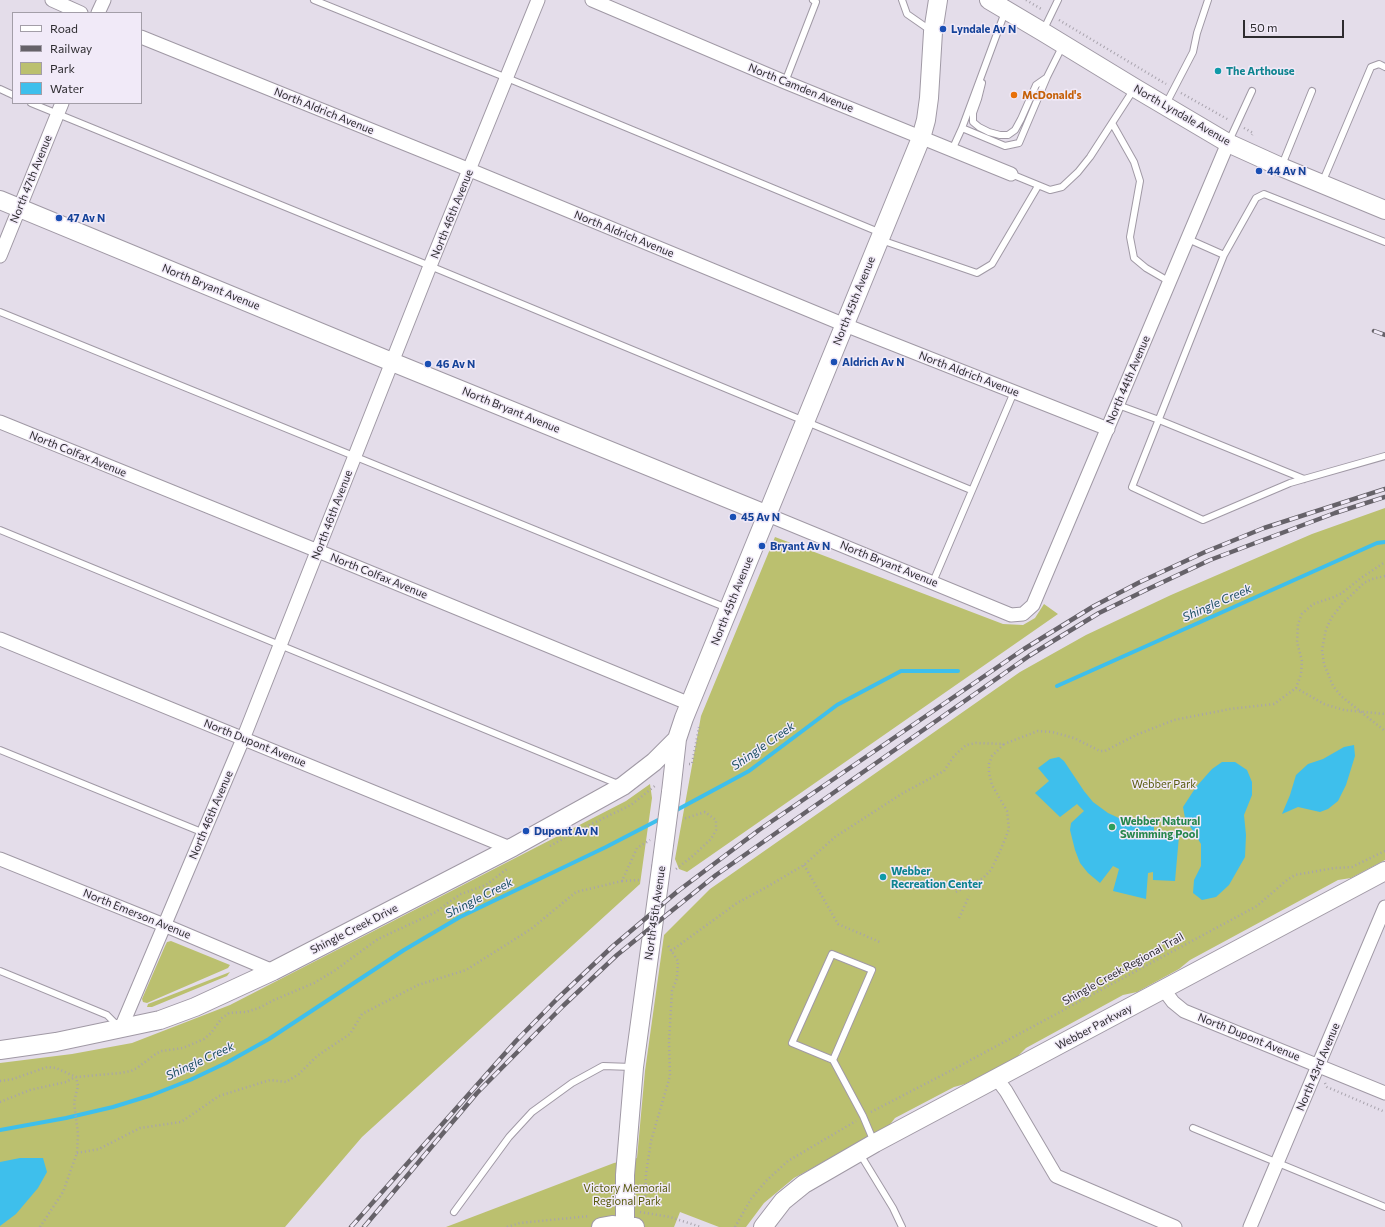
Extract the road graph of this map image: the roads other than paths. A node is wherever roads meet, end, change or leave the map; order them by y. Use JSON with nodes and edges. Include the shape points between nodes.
{"nodes":[{"id":1,"x":52,"y":0,"type":"edge"},
{"id":2,"x":104,"y":0,"type":"edge"},
{"id":3,"x":314,"y":0,"type":"edge"},
{"id":4,"x":538,"y":0,"type":"edge"},
{"id":5,"x":592,"y":0,"type":"edge"},
{"id":6,"x":813,"y":0,"type":"edge"},
{"id":7,"x":902,"y":0,"type":"edge"},
{"id":8,"x":938,"y":0,"type":"edge"},
{"id":9,"x":989,"y":0,"type":"edge"},
{"id":10,"x":1058,"y":0,"type":"edge"},
{"id":11,"x":1208,"y":0,"type":"edge"},
{"id":12,"x":1005,"y":10,"type":"junction"},
{"id":13,"x":80,"y":12,"type":"edge"},
{"id":14,"x":98,"y":12,"type":"edge"},
{"id":15,"x":933,"y":32,"type":"junction"},
{"id":16,"x":1043,"y":32,"type":"junction"},
{"id":17,"x":142,"y":38,"type":"edge"},
{"id":18,"x":1063,"y":44,"type":"junction"},
{"id":19,"x":985,"y":64,"type":"junction"},
{"id":20,"x":1385,"y":67,"type":"edge"},
{"id":21,"x":507,"y":78,"type":"junction"},
{"id":22,"x":1047,"y":78,"type":"junction"},
{"id":23,"x":785,"y":82,"type":"junction"},
{"id":24,"x":1134,"y":88,"type":"junction"},
{"id":25,"x":0,"y":89,"type":"edge"},
{"id":26,"x":1252,"y":90,"type":"dead end"},
{"id":27,"x":1312,"y":91,"type":"dead end"},
{"id":28,"x":12,"y":95,"type":"edge"},
{"id":29,"x":36,"y":104,"type":"edge"},
{"id":30,"x":1166,"y":106,"type":"junction"},
{"id":31,"x":60,"y":109,"type":"edge"},
{"id":32,"x":1112,"y":123,"type":"junction"},
{"id":33,"x":962,"y":128,"type":"junction"},
{"id":34,"x":921,"y":138,"type":"junction"},
{"id":35,"x":1228,"y":143,"type":"junction"},
{"id":36,"x":952,"y":150,"type":"junction"},
{"id":37,"x":1281,"y":166,"type":"junction"},
{"id":38,"x":470,"y":170,"type":"junction"},
{"id":39,"x":1011,"y":174,"type":"joint"},
{"id":40,"x":1322,"y":184,"type":"junction"},
{"id":41,"x":1038,"y":186,"type":"junction"},
{"id":42,"x":0,"y":200,"type":"edge"},
{"id":43,"x":19,"y":208,"type":"junction"},
{"id":44,"x":1385,"y":210,"type":"edge"},
{"id":45,"x":881,"y":237,"type":"junction"},
{"id":46,"x":1188,"y":239,"type":"junction"},
{"id":47,"x":1385,"y":242,"type":"edge"},
{"id":48,"x":1224,"y":255,"type":"junction"},
{"id":49,"x":0,"y":256,"type":"edge"},
{"id":50,"x":430,"y":266,"type":"junction"},
{"id":51,"x":1170,"y":282,"type":"junction"},
{"id":52,"x":0,"y":312,"type":"edge"},
{"id":53,"x":845,"y":325,"type":"junction"},
{"id":54,"x":392,"y":362,"type":"junction"},
{"id":55,"x":1014,"y":391,"type":"junction"},
{"id":56,"x":1118,"y":405,"type":"junction"},
{"id":57,"x":1159,"y":420,"type":"junction"},
{"id":58,"x":805,"y":421,"type":"junction"},
{"id":59,"x":0,"y":422,"type":"edge"},
{"id":60,"x":1108,"y":429,"type":"junction"},
{"id":61,"x":355,"y":456,"type":"junction"},
{"id":62,"x":1385,"y":456,"type":"edge"},
{"id":63,"x":1304,"y":479,"type":"junction"},
{"id":64,"x":972,"y":490,"type":"junction"},
{"id":65,"x":768,"y":515,"type":"junction"},
{"id":66,"x":0,"y":530,"type":"edge"},
{"id":67,"x":318,"y":551,"type":"junction"},
{"id":68,"x":933,"y":582,"type":"junction"},
{"id":69,"x":729,"y":609,"type":"junction"},
{"id":70,"x":1023,"y":614,"type":"joint"},
{"id":71,"x":0,"y":638,"type":"edge"},
{"id":72,"x":280,"y":645,"type":"junction"},
{"id":73,"x":690,"y":704,"type":"junction"},
{"id":74,"x":243,"y":739,"type":"junction"},
{"id":75,"x":677,"y":739,"type":"junction"},
{"id":76,"x":0,"y":750,"type":"edge"},
{"id":77,"x":623,"y":786,"type":"junction"},
{"id":78,"x":204,"y":833,"type":"junction"},
{"id":79,"x":510,"y":848,"type":"junction"},
{"id":80,"x":0,"y":859,"type":"edge"},
{"id":81,"x":1383,"y":876,"type":"edge"},
{"id":82,"x":1385,"y":907,"type":"edge"},
{"id":83,"x":164,"y":925,"type":"junction"},
{"id":84,"x":273,"y":970,"type":"junction"},
{"id":85,"x":0,"y":971,"type":"edge"},
{"id":86,"x":1164,"y":990,"type":"junction"},
{"id":87,"x":121,"y":1028,"type":"junction"},
{"id":88,"x":0,"y":1050,"type":"edge"},
{"id":89,"x":833,"y":1060,"type":"junction"},
{"id":90,"x":1318,"y":1066,"type":"junction"},
{"id":91,"x":634,"y":1067,"type":"junction"},
{"id":92,"x":997,"y":1079,"type":"junction"},
{"id":93,"x":1385,"y":1093,"type":"edge"},
{"id":94,"x":1193,"y":1128,"type":"dead end"},
{"id":95,"x":875,"y":1143,"type":"junction"},
{"id":96,"x":860,"y":1152,"type":"junction"},
{"id":97,"x":1278,"y":1162,"type":"junction"},
{"id":98,"x":1385,"y":1207,"type":"edge"},
{"id":99,"x":454,"y":1212,"type":"dead end"},
{"id":100,"x":596,"y":1221,"type":"edge"},
{"id":101,"x":630,"y":1223,"type":"edge"},
{"id":102,"x":763,"y":1227,"type":"edge"},
{"id":103,"x":902,"y":1227,"type":"edge"},
{"id":104,"x":1175,"y":1227,"type":"edge"},
{"id":105,"x":1250,"y":1227,"type":"edge"}],
"edges":[{"from":1,"to":13,"type":"street"},
{"from":2,"to":14,"type":"street"},
{"from":3,"to":21,"type":"lane"},
{"from":4,"to":21,"type":"street","name":"North 46th Avenue"},
{"from":5,"to":23,"type":"street","name":"North Camden Avenue"},
{"from":6,"to":23,"type":"lane","via":[[816,2]]},
{"from":7,"to":15,"type":"lane","via":[[908,14]]},
{"from":8,"to":15,"type":"street","name":"North 45th Avenue"},
{"from":9,"to":12,"type":"street","name":"North Lyndale Avenue"},
{"from":10,"to":16,"type":"lane"},
{"from":11,"to":30,"type":"lane","via":[[1193,52]]},
{"from":12,"to":16,"type":"street","name":"North Lyndale Avenue"},
{"from":12,"to":19,"type":"lane"},
{"from":15,"to":34,"type":"street","name":"North 45th Avenue","via":[[929,98]]},
{"from":16,"to":18,"type":"street","name":"North Lyndale Avenue"},
{"from":17,"to":38,"type":"street","name":"North Aldrich Avenue"},
{"from":18,"to":22,"type":"lane"},
{"from":18,"to":24,"type":"street","name":"North Lyndale Avenue"},
{"from":19,"to":22,"type":"lane","via":[[973,122],[989,132],[1000,135],[1008,135],[1015,130],[1036,85]]},
{"from":19,"to":33,"type":"lane"},
{"from":20,"to":40,"type":"lane","via":[[1379,64],[1371,67]]},
{"from":21,"to":38,"type":"street","name":"North 46th Avenue"},
{"from":21,"to":45,"type":"lane"},
{"from":22,"to":33,"type":"lane","via":[[1019,143],[1005,146]]},
{"from":23,"to":34,"type":"street","name":"North Camden Avenue"},
{"from":24,"to":30,"type":"street","name":"North Lyndale Avenue"},
{"from":24,"to":32,"type":"lane"},
{"from":25,"to":28,"type":"lane"},
{"from":26,"to":35,"type":"lane"},
{"from":27,"to":37,"type":"lane"},
{"from":29,"to":31,"type":"lane"},
{"from":30,"to":35,"type":"street","name":"North Lyndale Avenue"},
{"from":31,"to":43,"type":"street","name":"North 47th Avenue"},
{"from":31,"to":50,"type":"lane"},
{"from":32,"to":41,"type":"lane","via":[[1090,157],[1062,187],[1050,190]]},
{"from":32,"to":51,"type":"lane","via":[[1134,162],[1140,181],[1130,237],[1134,258]]},
{"from":33,"to":36,"type":"lane"},
{"from":34,"to":36,"type":"street","name":"North Camden Avenue"},
{"from":34,"to":45,"type":"street","name":"North 45th Avenue"},
{"from":35,"to":37,"type":"street","name":"North Lyndale Avenue"},
{"from":35,"to":46,"type":"street","name":"North 44th Avenue"},
{"from":36,"to":39,"type":"street","name":"North Camden Avenue"},
{"from":37,"to":40,"type":"street","name":"North Lyndale Avenue"},
{"from":38,"to":50,"type":"street","name":"North 46th Avenue"},
{"from":38,"to":53,"type":"street","name":"North Aldrich Avenue"},
{"from":39,"to":41,"type":"lane"},
{"from":40,"to":44,"type":"street","name":"North Lyndale Avenue"},
{"from":41,"to":45,"type":"lane","via":[[992,264],[977,273],[892,245]]},
{"from":42,"to":43,"type":"street","name":"North Bryant Avenue"},
{"from":43,"to":49,"type":"street","name":"North 47th Avenue"},
{"from":43,"to":54,"type":"street","name":"North Bryant Avenue"},
{"from":45,"to":53,"type":"street","name":"North 45th Avenue"},
{"from":46,"to":48,"type":"lane"},
{"from":46,"to":51,"type":"street","name":"North 44th Avenue"},
{"from":47,"to":48,"type":"lane","via":[[1264,194],[1256,198]]},
{"from":48,"to":57,"type":"lane"},
{"from":50,"to":54,"type":"street","name":"North 46th Avenue"},
{"from":50,"to":58,"type":"lane"},
{"from":51,"to":56,"type":"street","name":"North 44th Avenue"},
{"from":52,"to":61,"type":"lane"},
{"from":53,"to":55,"type":"street","name":"North Aldrich Avenue"},
{"from":53,"to":58,"type":"street","name":"North 45th Avenue"},
{"from":54,"to":61,"type":"street","name":"North 46th Avenue"},
{"from":54,"to":65,"type":"street","name":"North Bryant Avenue"},
{"from":55,"to":60,"type":"street","name":"North Aldrich Avenue"},
{"from":55,"to":64,"type":"lane"},
{"from":56,"to":57,"type":"lane"},
{"from":56,"to":60,"type":"street","name":"North 44th Avenue"},
{"from":57,"to":63,"type":"lane"},
{"from":57,"to":63,"type":"lane","via":[[1132,487],[1203,520]]},
{"from":58,"to":64,"type":"lane"},
{"from":58,"to":65,"type":"street","name":"North 45th Avenue"},
{"from":59,"to":67,"type":"street","name":"North Colfax Avenue"},
{"from":60,"to":70,"type":"street","name":"North 44th Avenue","via":[[1033,605]]},
{"from":61,"to":67,"type":"street","name":"North 46th Avenue"},
{"from":61,"to":69,"type":"lane"},
{"from":62,"to":63,"type":"lane"},
{"from":64,"to":68,"type":"lane"},
{"from":65,"to":68,"type":"street","name":"North Bryant Avenue"},
{"from":65,"to":69,"type":"street","name":"North 45th Avenue"},
{"from":66,"to":72,"type":"lane"},
{"from":67,"to":72,"type":"street","name":"North 46th Avenue"},
{"from":67,"to":73,"type":"street","name":"North Colfax Avenue"},
{"from":68,"to":70,"type":"street","name":"North Bryant Avenue","via":[[1011,615]]},
{"from":69,"to":73,"type":"street","name":"North 45th Avenue"},
{"from":71,"to":74,"type":"street","name":"North Dupont Avenue"},
{"from":72,"to":74,"type":"street","name":"North 46th Avenue"},
{"from":72,"to":77,"type":"lane"},
{"from":73,"to":75,"type":"street","name":"North 45th Avenue"},
{"from":74,"to":78,"type":"street","name":"North 46th Avenue"},
{"from":74,"to":79,"type":"street","name":"North Dupont Avenue"},
{"from":75,"to":77,"type":"street","name":"Shingle Creek Drive","via":[[654,762]]},
{"from":75,"to":91,"type":"street","name":"North 45th Avenue","bridge":true,"via":[[671,792],[669,869]]},
{"from":76,"to":78,"type":"lane"},
{"from":77,"to":79,"type":"street","name":"Shingle Creek Drive"},
{"from":78,"to":83,"type":"street","name":"North 46th Avenue"},
{"from":79,"to":84,"type":"street","name":"Shingle Creek Drive"},
{"from":80,"to":83,"type":"street","name":"North Emerson Avenue"},
{"from":81,"to":86,"type":"street","name":"Webber Parkway"},
{"from":82,"to":90,"type":"street","name":"North 43rd Avenue"},
{"from":83,"to":84,"type":"street","name":"North Emerson Avenue"},
{"from":83,"to":87,"type":"street","name":"North 46th Avenue"},
{"from":84,"to":87,"type":"street","name":"Shingle Creek Drive","via":[[160,1020]]},
{"from":85,"to":87,"type":"lane","via":[[107,1015]]},
{"from":86,"to":90,"type":"street","name":"North Dupont Avenue","via":[[1184,1011]]},
{"from":86,"to":92,"type":"street","name":"Webber Parkway"},
{"from":87,"to":88,"type":"street","name":"Shingle Creek Drive","via":[[56,1042]]},
{"from":89,"to":89,"type":"lane","via":[[792,1043],[832,954],[872,970]]},
{"from":89,"to":95,"type":"lane"},
{"from":90,"to":93,"type":"street","name":"North Dupont Avenue"},
{"from":90,"to":97,"type":"street","name":"North 43rd Avenue"},
{"from":91,"to":99,"type":"lane","via":[[603,1066],[572,1083],[532,1112],[509,1137]]},
{"from":91,"to":101,"type":"street","name":"North 45th Avenue","via":[[625,1176]]},
{"from":92,"to":95,"type":"street","name":"Webber Parkway"},
{"from":92,"to":104,"type":"street","via":[[1056,1176]]},
{"from":94,"to":97,"type":"lane"},
{"from":95,"to":96,"type":"street","name":"Webber Parkway"},
{"from":96,"to":102,"type":"street","name":"Webber Parkway","via":[[804,1184],[783,1201]]},
{"from":96,"to":103,"type":"lane"},
{"from":97,"to":98,"type":"lane"},
{"from":97,"to":105,"type":"street","name":"North 43rd Avenue"},
{"from":100,"to":101,"type":"street","via":[[612,1225]]}]}
